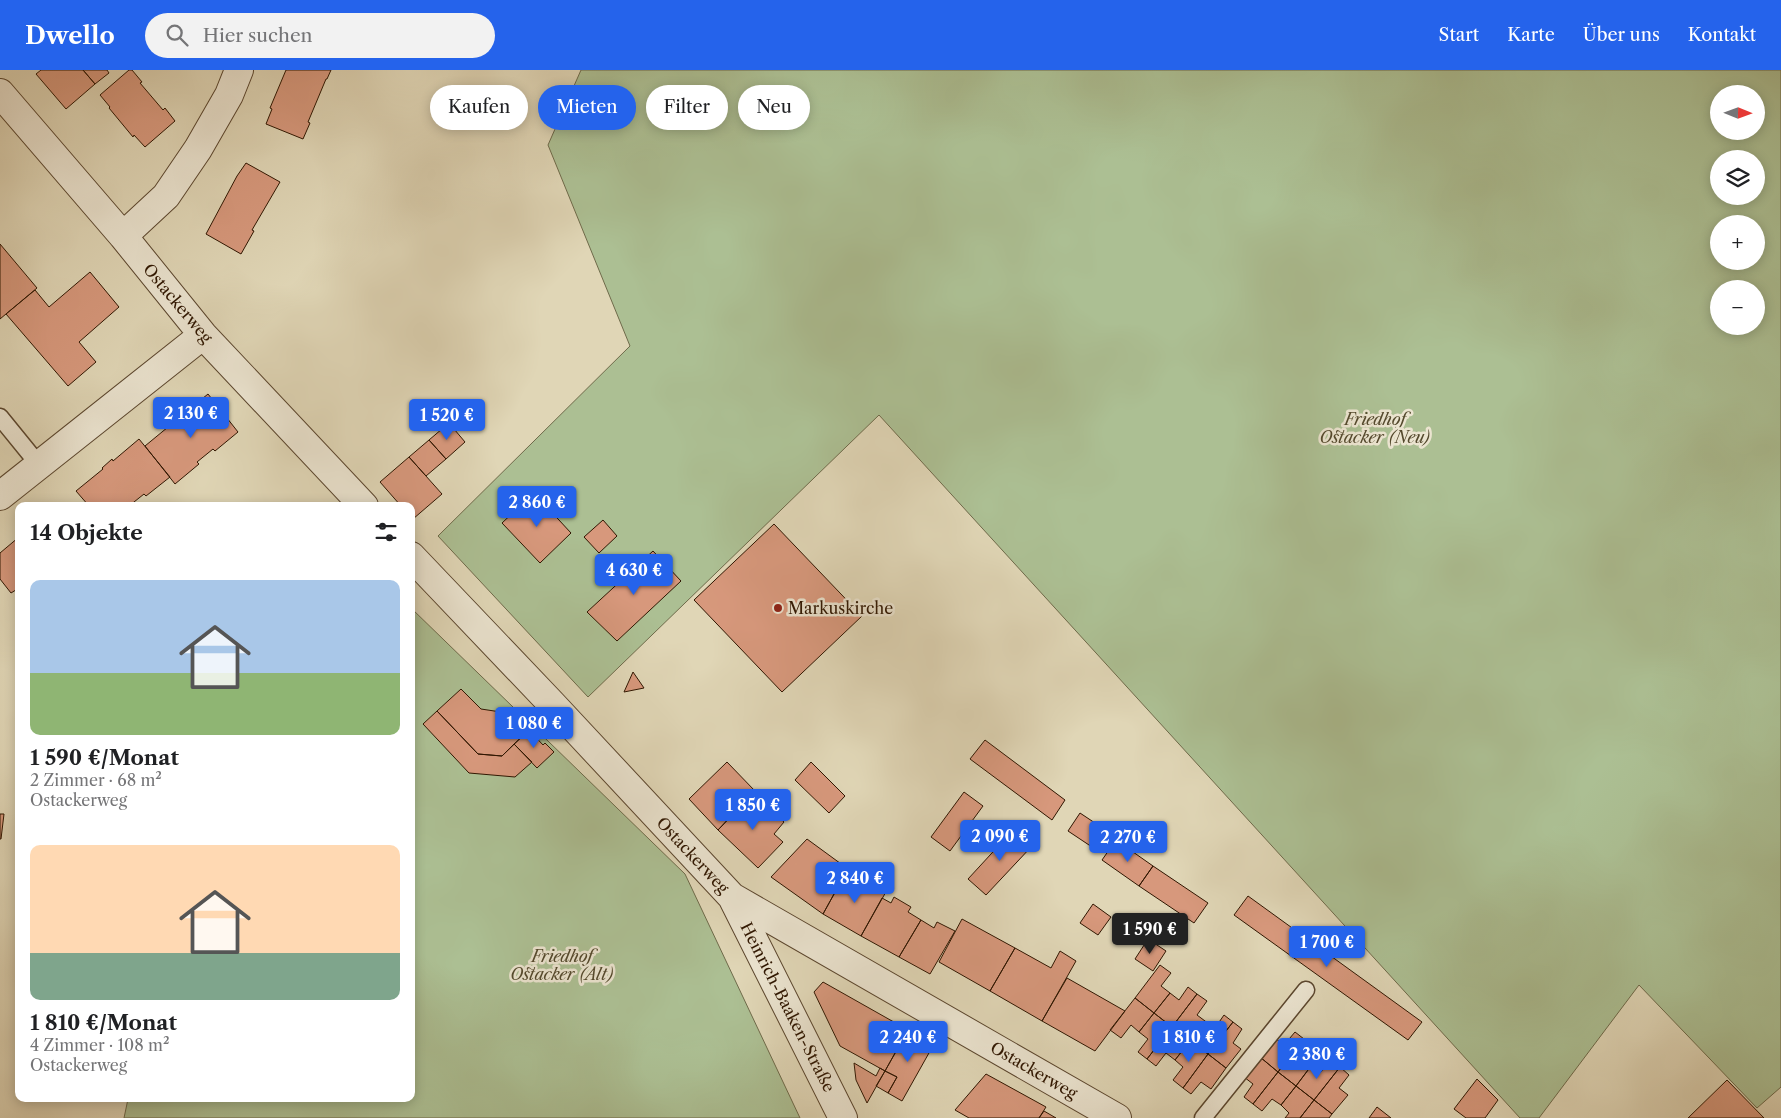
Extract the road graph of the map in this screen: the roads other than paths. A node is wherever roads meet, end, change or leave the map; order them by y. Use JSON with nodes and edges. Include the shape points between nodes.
{"nodes":[{"id":1,"x":239,"y":70,"type":"edge"},
{"id":2,"x":0,"y":93,"type":"edge"},
{"id":3,"x":123,"y":236,"type":"junction"},
{"id":4,"x":203,"y":335,"type":"junction"},
{"id":5,"x":0,"y":418,"type":"edge"},
{"id":6,"x":39,"y":465,"type":"junction"},
{"id":7,"x":0,"y":496,"type":"edge"},
{"id":8,"x":360,"y":502,"type":"edge"},
{"id":9,"x":415,"y":560,"type":"edge"},
{"id":10,"x":732,"y":897,"type":"junction"},
{"id":11,"x":1306,"y":990,"type":"dead end"},
{"id":12,"x":844,"y":1118,"type":"edge"},
{"id":13,"x":1118,"y":1118,"type":"edge"},
{"id":14,"x":1202,"y":1118,"type":"edge"}],
"edges":[{"from":1,"to":3,"type":"street","via":[[203,141],[166,196]]},
{"from":2,"to":3,"type":"street","name":"Ostackerweg"},
{"from":3,"to":4,"type":"street","name":"Ostackerweg"},
{"from":4,"to":6,"type":"street"},
{"from":4,"to":8,"type":"street","name":"Ostackerweg"},
{"from":5,"to":6,"type":"lane"},
{"from":6,"to":7,"type":"street"},
{"from":9,"to":10,"type":"street","name":"Ostackerweg"},
{"from":10,"to":12,"type":"street","name":"Heinrich-Baaken-Straße"},
{"from":10,"to":13,"type":"street","name":"Ostackerweg"},
{"from":11,"to":14,"type":"lane"}]}
